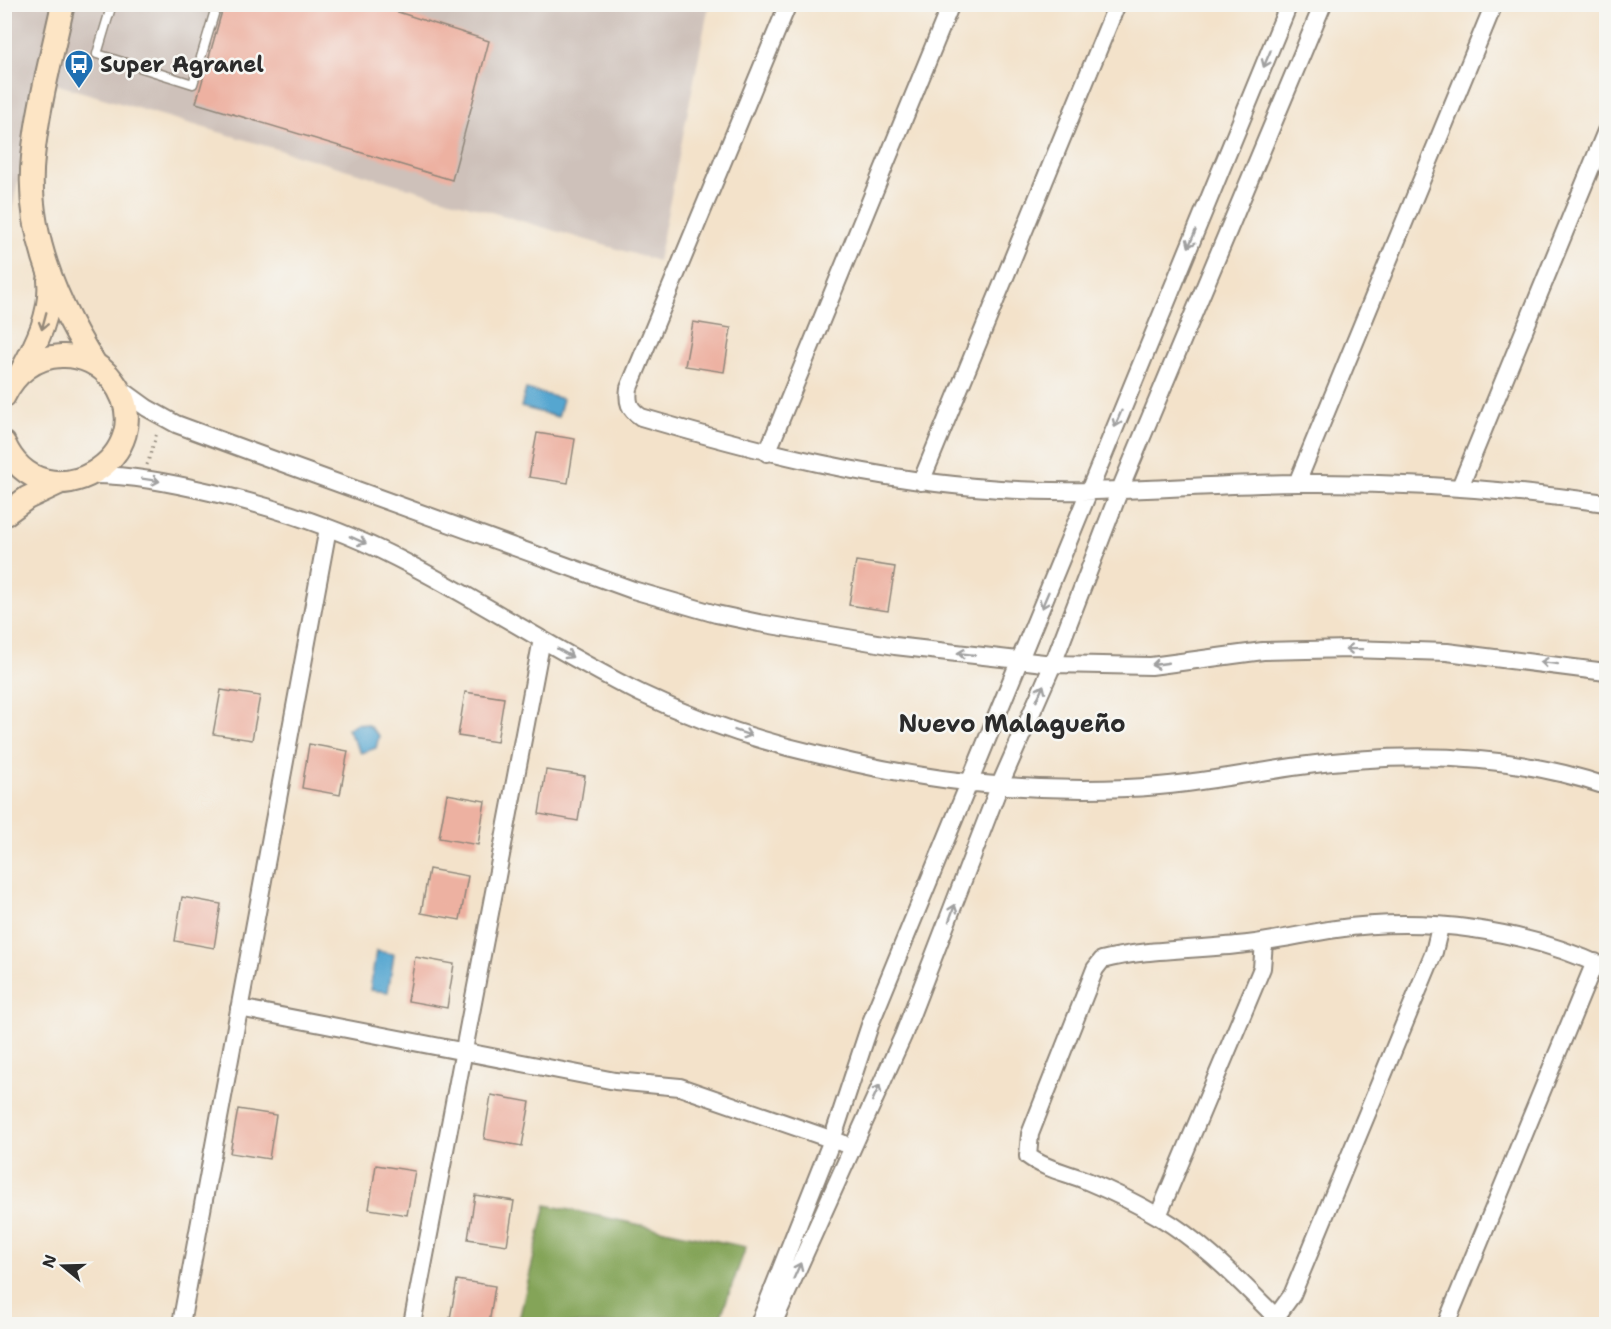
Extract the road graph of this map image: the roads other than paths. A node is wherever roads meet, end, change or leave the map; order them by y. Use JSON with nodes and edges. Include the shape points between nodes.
{"nodes":[{"id":1,"x":63,"y":4,"type":"edge"},
{"id":2,"x":112,"y":4,"type":"edge"},
{"id":3,"x":217,"y":4,"type":"edge"},
{"id":4,"x":788,"y":4,"type":"edge"},
{"id":5,"x":951,"y":4,"type":"edge"},
{"id":6,"x":1117,"y":4,"type":"edge"},
{"id":7,"x":1289,"y":4,"type":"edge"},
{"id":8,"x":1323,"y":4,"type":"edge"},
{"id":9,"x":1494,"y":4,"type":"edge"},
{"id":10,"x":1606,"y":130,"type":"edge"},
{"id":11,"x":47,"y":266,"type":"junction"},
{"id":12,"x":95,"y":364,"type":"junction"},
{"id":13,"x":21,"y":372,"type":"junction"},
{"id":14,"x":116,"y":386,"type":"junction"},
{"id":15,"x":4,"y":396,"type":"edge"},
{"id":16,"x":4,"y":443,"type":"edge"},
{"id":17,"x":767,"y":453,"type":"junction"},
{"id":18,"x":92,"y":475,"type":"junction"},
{"id":19,"x":61,"y":482,"type":"junction"},
{"id":20,"x":921,"y":482,"type":"junction"},
{"id":21,"x":1298,"y":483,"type":"junction"},
{"id":22,"x":1460,"y":487,"type":"junction"},
{"id":23,"x":1087,"y":492,"type":"junction"},
{"id":24,"x":1119,"y":492,"type":"junction"},
{"id":25,"x":1606,"y":503,"type":"edge"},
{"id":26,"x":4,"y":515,"type":"edge"},
{"id":27,"x":328,"y":528,"type":"junction"},
{"id":28,"x":542,"y":639,"type":"junction"},
{"id":29,"x":1019,"y":660,"type":"junction"},
{"id":30,"x":1053,"y":664,"type":"junction"},
{"id":31,"x":1606,"y":672,"type":"edge"},
{"id":32,"x":970,"y":784,"type":"junction"},
{"id":33,"x":1606,"y":786,"type":"edge"},
{"id":34,"x":999,"y":787,"type":"junction"},
{"id":35,"x":1440,"y":927,"type":"junction"},
{"id":36,"x":1264,"y":942,"type":"junction"},
{"id":37,"x":1601,"y":965,"type":"edge"},
{"id":38,"x":239,"y":1008,"type":"junction"},
{"id":39,"x":462,"y":1052,"type":"junction"},
{"id":40,"x":832,"y":1140,"type":"junction"},
{"id":41,"x":852,"y":1147,"type":"junction"},
{"id":42,"x":1158,"y":1216,"type":"junction"},
{"id":43,"x":1279,"y":1321,"type":"edge"},
{"id":44,"x":181,"y":1324,"type":"edge"},
{"id":45,"x":412,"y":1324,"type":"edge"},
{"id":46,"x":759,"y":1324,"type":"edge"},
{"id":47,"x":773,"y":1324,"type":"edge"},
{"id":48,"x":1446,"y":1324,"type":"edge"}],
"edges":[{"from":1,"to":11,"type":"main road","via":[[33,158],[32,192]]},
{"from":2,"to":3,"type":"lane","via":[[97,54],[193,84]]},
{"from":4,"to":17,"type":"street","via":[[627,400],[631,411],[641,417]]},
{"from":5,"to":17,"type":"street"},
{"from":6,"to":20,"type":"street"},
{"from":7,"to":23,"type":"street","one_way":true},
{"from":8,"to":24,"type":"street"},
{"from":9,"to":21,"type":"street"},
{"from":10,"to":22,"type":"street"},
{"from":11,"to":12,"type":"main road","via":[[72,327]]},
{"from":11,"to":13,"type":"main road","one_way":true,"via":[[46,313],[39,338]]},
{"from":12,"to":13,"type":"main road","via":[[57,356],[38,361]]},
{"from":12,"to":14,"type":"main road"},
{"from":13,"to":15,"type":"main road"},
{"from":14,"to":18,"type":"main road","via":[[124,404],[124,435],[109,462]]},
{"from":29,"to":14,"type":"street","one_way":true,"via":[[830,637],[675,603],[176,424]]},
{"from":16,"to":19,"type":"main road","via":[[13,459],[30,473]]},
{"from":17,"to":20,"type":"street"},
{"from":18,"to":19,"type":"main road"},
{"from":18,"to":27,"type":"street","one_way":true,"via":[[169,483],[239,499]]},
{"from":19,"to":26,"type":"main road","via":[[27,498]]},
{"from":20,"to":23,"type":"street"},
{"from":21,"to":22,"type":"street"},
{"from":21,"to":24,"type":"street"},
{"from":22,"to":25,"type":"street"},
{"from":23,"to":24,"type":"street"},
{"from":23,"to":29,"type":"street","one_way":true},
{"from":24,"to":30,"type":"street"},
{"from":27,"to":28,"type":"street","one_way":true,"via":[[394,556]]},
{"from":27,"to":38,"type":"street"},
{"from":28,"to":32,"type":"street","one_way":true,"via":[[643,694],[753,736],[820,755]]},
{"from":28,"to":39,"type":"street"},
{"from":29,"to":30,"type":"street"},
{"from":29,"to":32,"type":"street"},
{"from":31,"to":30,"type":"street","one_way":true,"via":[[1482,655],[1350,649],[1263,651],[1151,666]]},
{"from":34,"to":30,"type":"street","one_way":true},
{"from":32,"to":34,"type":"street"},
{"from":32,"to":40,"type":"street","via":[[871,1022]]},
{"from":33,"to":34,"type":"street","via":[[1499,762],[1405,758],[1357,759],[1128,788]]},
{"from":41,"to":34,"type":"street","one_way":true,"via":[[907,1025]]},
{"from":35,"to":36,"type":"street","via":[[1345,928]]},
{"from":35,"to":37,"type":"street","via":[[1474,928],[1515,936]]},
{"from":35,"to":43,"type":"street","via":[[1434,952]]},
{"from":36,"to":42,"type":"street","via":[[1262,968]]},
{"from":36,"to":42,"type":"street","via":[[1102,960],[1095,969],[1030,1134],[1028,1156],[1037,1162],[1087,1181]]},
{"from":37,"to":48,"type":"street"},
{"from":38,"to":39,"type":"street"},
{"from":38,"to":44,"type":"street"},
{"from":39,"to":40,"type":"street","via":[[615,1081],[698,1091]]},
{"from":39,"to":45,"type":"street"},
{"from":40,"to":41,"type":"street"},
{"from":40,"to":46,"type":"street"},
{"from":47,"to":41,"type":"street","one_way":true},
{"from":42,"to":43,"type":"street","via":[[1242,1282]]}]}
